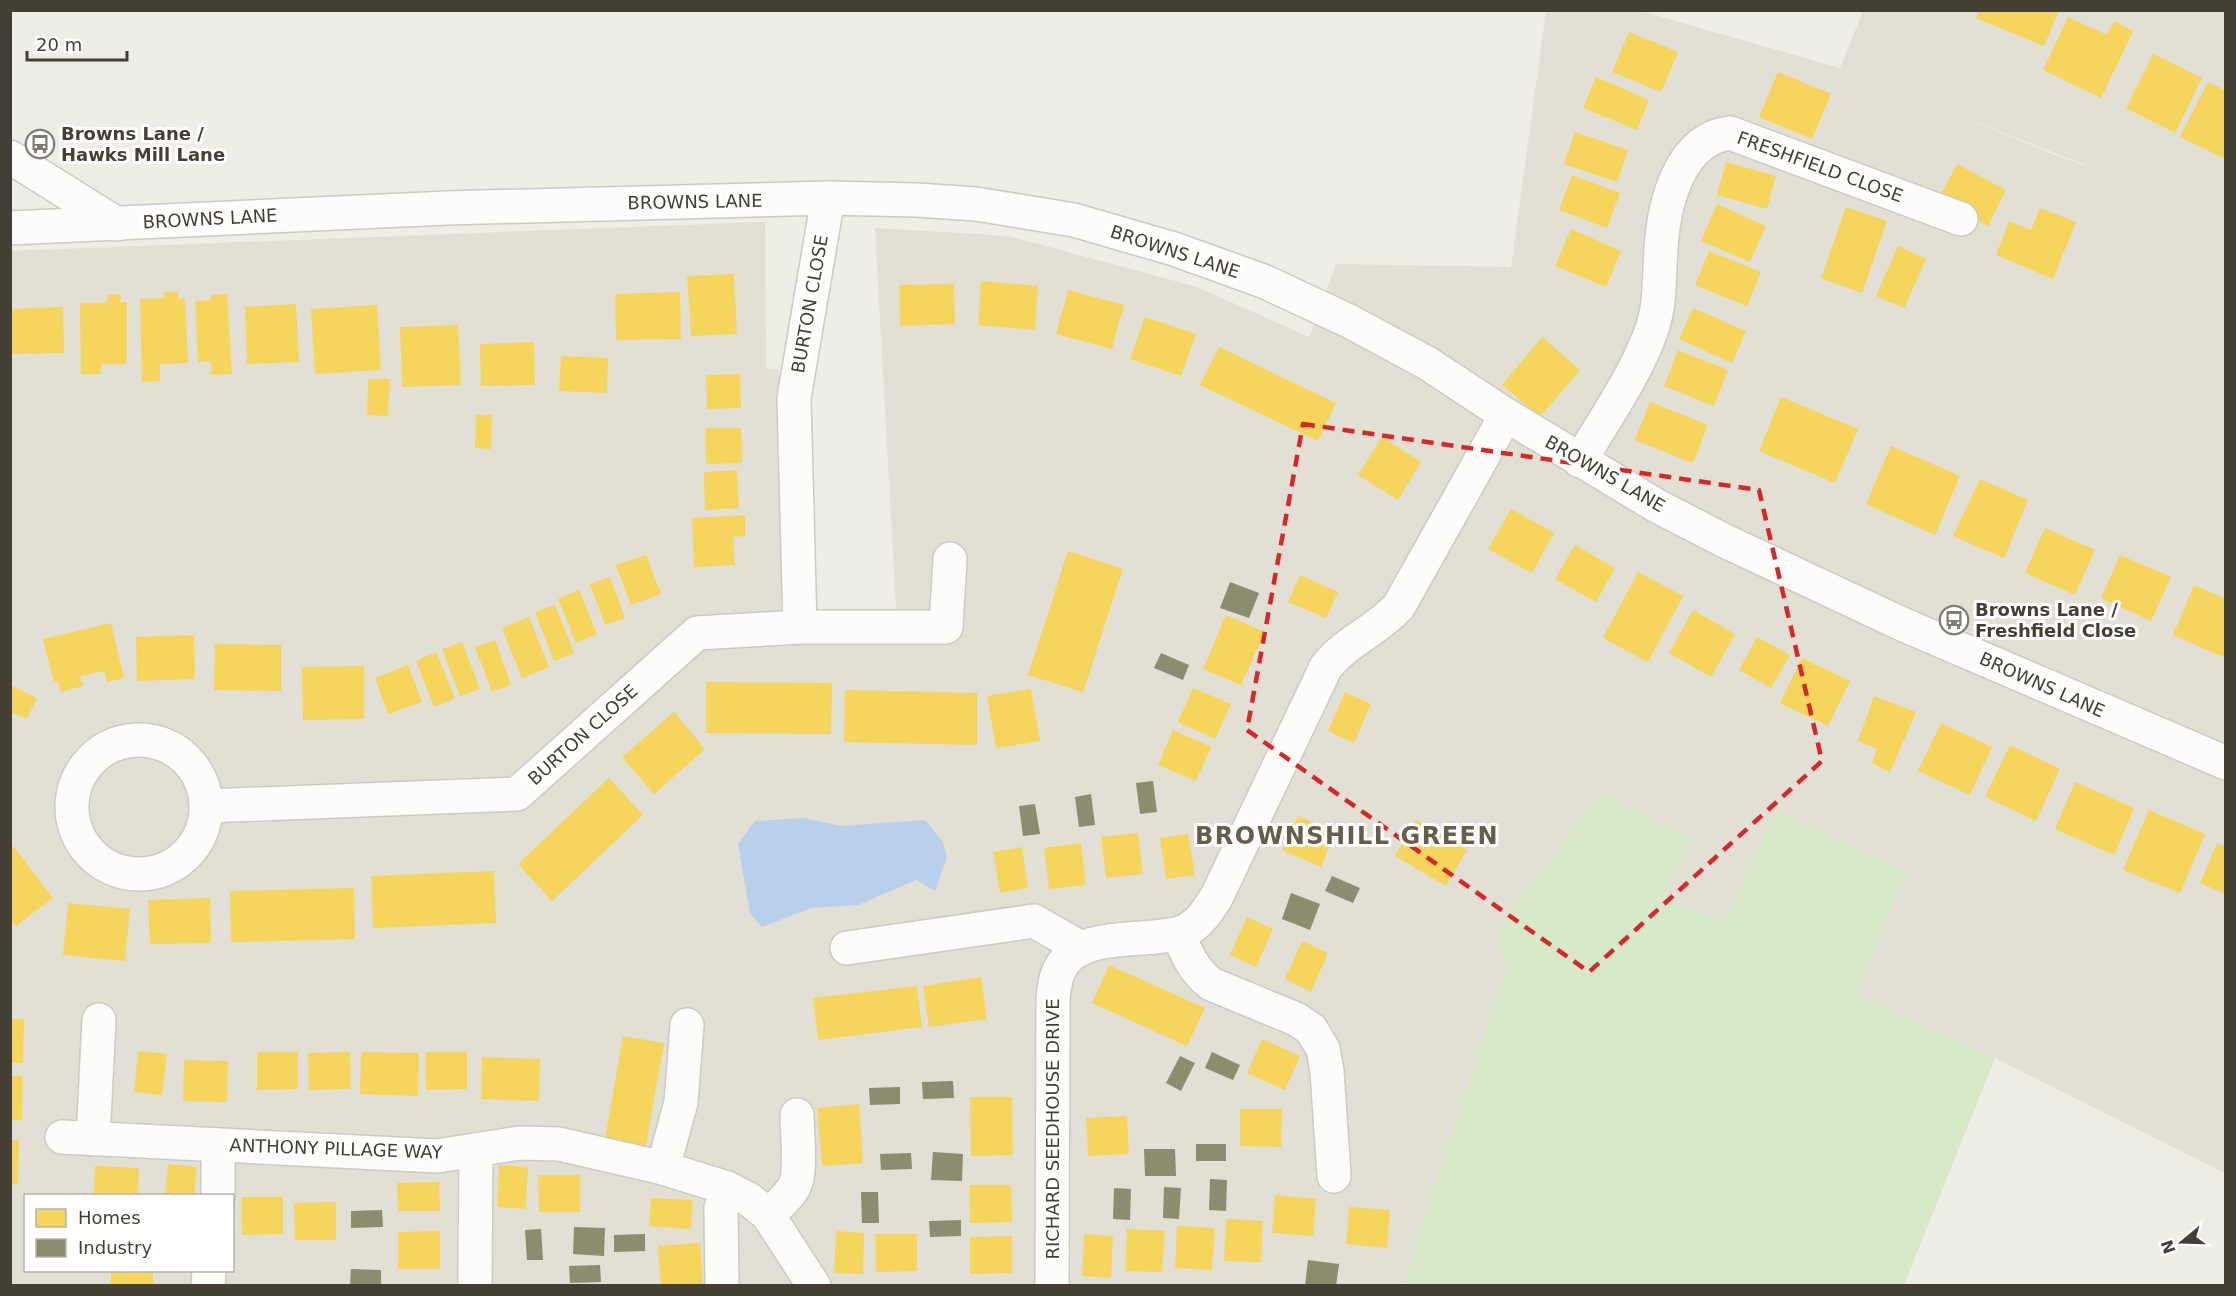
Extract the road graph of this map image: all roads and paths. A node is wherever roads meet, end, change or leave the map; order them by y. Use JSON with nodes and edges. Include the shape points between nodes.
{"nodes":[{"id":1,"x":10,"y":157,"type":"edge"},
{"id":2,"x":828,"y":198,"type":"junction"},
{"id":3,"x":1961,"y":219,"type":"dead end"},
{"id":4,"x":117,"y":224,"type":"junction"},
{"id":5,"x":10,"y":228,"type":"edge"},
{"id":6,"x":1506,"y":416,"type":"junction"},
{"id":7,"x":1580,"y":460,"type":"junction"},
{"id":8,"x":950,"y":559,"type":"dead end"},
{"id":9,"x":800,"y":627,"type":"junction"},
{"id":10,"x":2226,"y":763,"type":"edge"},
{"id":11,"x":207,"y":806,"type":"junction"},
{"id":12,"x":1178,"y":934,"type":"junction"},
{"id":13,"x":847,"y":948,"type":"dead end"},
{"id":14,"x":1081,"y":948,"type":"junction"},
{"id":15,"x":99,"y":1020,"type":"dead end"},
{"id":16,"x":687,"y":1024,"type":"dead end"},
{"id":17,"x":797,"y":1115,"type":"dead end"},
{"id":18,"x":218,"y":1145,"type":"junction"},
{"id":19,"x":476,"y":1150,"type":"junction"},
{"id":20,"x":663,"y":1168,"type":"junction"},
{"id":21,"x":1334,"y":1176,"type":"dead end"},
{"id":22,"x":727,"y":1188,"type":"junction"},
{"id":23,"x":218,"y":1194,"type":"edge"},
{"id":24,"x":768,"y":1215,"type":"junction"},
{"id":25,"x":475,"y":1286,"type":"edge"},
{"id":26,"x":722,"y":1286,"type":"edge"},
{"id":27,"x":813,"y":1286,"type":"edge"},
{"id":28,"x":1052,"y":1286,"type":"edge"}],
"edges":[{"from":1,"to":4,"type":"street"},
{"from":2,"to":4,"type":"street","name":"BROWNS LANE","via":[[447,208]]},
{"from":2,"to":6,"type":"street","name":"BROWNS LANE","via":[[976,204],[1074,220],[1174,249],[1263,282],[1349,321],[1427,363]]},
{"from":2,"to":9,"type":"street","name":"BURTON CLOSE","via":[[794,398]]},
{"from":3,"to":7,"type":"street","name":"FRESHFIELD CLOSE","via":[[1730,133],[1703,142],[1686,160],[1666,214],[1660,292],[1652,328],[1634,368]]},
{"from":4,"to":5,"type":"street","name":"BROWNS LANE"},
{"from":6,"to":7,"type":"street","name":"BROWNS LANE"},
{"from":6,"to":12,"type":"street","via":[[1399,606],[1326,667],[1217,896],[1198,923]]},
{"from":7,"to":10,"type":"street","name":"BROWNS LANE","via":[[1727,542],[1902,624]]},
{"from":8,"to":9,"type":"street","name":"BURTON CLOSE","via":[[946,627]]},
{"from":9,"to":11,"type":"street","name":"BURTON CLOSE","via":[[697,633],[517,794]]},
{"from":11,"to":11,"type":"street","via":[[204,787],[190,762],[170,747],[144,739],[116,744],[98,753],[77,781],[73,817],[86,848],[108,866],[134,874],[168,868],[184,857],[198,840]]},
{"from":12,"to":14,"type":"street"},
{"from":12,"to":21,"type":"street","via":[[1190,961],[1211,984],[1311,1029],[1323,1049],[1327,1071]]},
{"from":13,"to":14,"type":"street","via":[[1034,921]]},
{"from":14,"to":28,"type":"street","name":"RICHARD SEEDHOUSE DRIVE","via":[[1061,967],[1053,999]]},
{"from":15,"to":18,"type":"street","name":"ANTHONY PILLAGE WAY","via":[[78,1138]]},
{"from":16,"to":20,"type":"street","via":[[681,1102]]},
{"from":17,"to":24,"type":"street","via":[[799,1173],[788,1196]]},
{"from":18,"to":19,"type":"street","name":"ANTHONY PILLAGE WAY","via":[[437,1156]]},
{"from":18,"to":23,"type":"street"},
{"from":19,"to":20,"type":"street","name":"ANTHONY PILLAGE WAY","via":[[519,1143],[559,1144]]},
{"from":19,"to":25,"type":"street"},
{"from":20,"to":22,"type":"street","name":"ANTHONY PILLAGE WAY"},
{"from":22,"to":24,"type":"street","name":"ANTHONY PILLAGE WAY"},
{"from":22,"to":26,"type":"street","via":[[721,1208]]},
{"from":24,"to":27,"type":"street","name":"ANTHONY PILLAGE WAY"}]}
